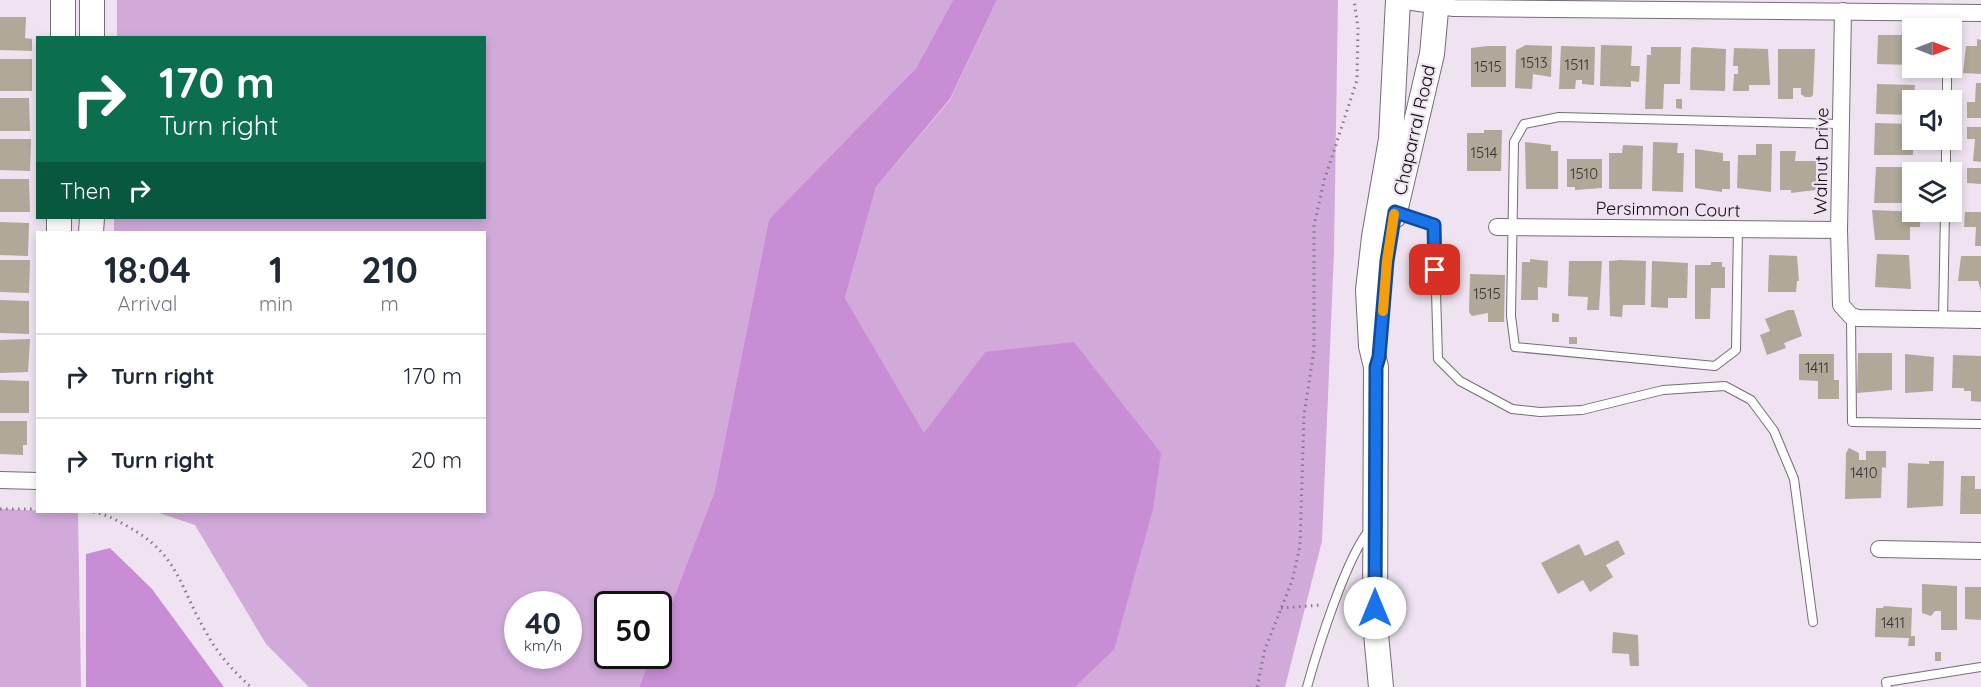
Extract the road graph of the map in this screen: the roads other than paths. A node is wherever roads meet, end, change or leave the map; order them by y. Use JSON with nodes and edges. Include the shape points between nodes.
{"nodes":[{"id":1,"x":63,"y":0,"type":"edge"},
{"id":2,"x":92,"y":0,"type":"edge"},
{"id":3,"x":1389,"y":0,"type":"edge"},
{"id":4,"x":1398,"y":0,"type":"edge"},
{"id":5,"x":1437,"y":3,"type":"edge"},
{"id":6,"x":1768,"y":5,"type":"edge"},
{"id":7,"x":1844,"y":11,"type":"junction"},
{"id":8,"x":1981,"y":13,"type":"edge"},
{"id":9,"x":1925,"y":18,"type":"edge"},
{"id":10,"x":1957,"y":18,"type":"edge"},
{"id":11,"x":63,"y":36,"type":"edge"},
{"id":12,"x":92,"y":36,"type":"edge"},
{"id":13,"x":1841,"y":124,"type":"junction"},
{"id":14,"x":1387,"y":210,"type":"junction"},
{"id":15,"x":1945,"y":222,"type":"edge"},
{"id":16,"x":1505,"y":227,"type":"junction"},
{"id":17,"x":1738,"y":229,"type":"junction"},
{"id":18,"x":1839,"y":230,"type":"junction"},
{"id":19,"x":1848,"y":313,"type":"junction"},
{"id":20,"x":1943,"y":319,"type":"junction"},
{"id":21,"x":1981,"y":320,"type":"edge"},
{"id":22,"x":1981,"y":424,"type":"edge"},
{"id":23,"x":0,"y":480,"type":"edge"},
{"id":24,"x":36,"y":481,"type":"edge"},
{"id":25,"x":1375,"y":524,"type":"junction"},
{"id":26,"x":1879,"y":549,"type":"dead end"},
{"id":27,"x":1981,"y":551,"type":"edge"},
{"id":28,"x":1813,"y":622,"type":"dead end"},
{"id":29,"x":1981,"y":667,"type":"edge"},
{"id":30,"x":1307,"y":687,"type":"edge"},
{"id":31,"x":1381,"y":687,"type":"edge"},
{"id":32,"x":1887,"y":687,"type":"edge"}],
"edges":[{"from":1,"to":11,"type":"main road"},
{"from":2,"to":12,"type":"main road"},
{"from":3,"to":4,"type":"lane"},
{"from":4,"to":5,"type":"street"},
{"from":4,"to":14,"type":"main road","name":"Chaparral Road"},
{"from":5,"to":6,"type":"street","via":[[1454,8]]},
{"from":5,"to":14,"type":"main road","name":"Chaparral Road","via":[[1430,63]]},
{"from":6,"to":7,"type":"street"},
{"from":7,"to":9,"type":"street"},
{"from":7,"to":13,"type":"street","name":"Walnut Drive"},
{"from":8,"to":10,"type":"street"},
{"from":13,"to":16,"type":"lane","via":[[1559,117],[1524,124],[1514,142]]},
{"from":13,"to":18,"type":"street","name":"Walnut Drive"},
{"from":14,"to":25,"type":"main road","name":"Chaparral Road","via":[[1368,290],[1376,367]]},
{"from":14,"to":28,"type":"lane","via":[[1434,225],[1438,359],[1460,381],[1512,408],[1540,412],[1582,410],[1663,390],[1725,386],[1751,400],[1774,431],[1794,479]]},
{"from":15,"to":20,"type":"lane"},
{"from":16,"to":17,"type":"street","name":"Persimmon Court"},
{"from":16,"to":17,"type":"lane","via":[[1515,347],[1715,366],[1736,350]]},
{"from":17,"to":18,"type":"street","name":"Persimmon Court"},
{"from":18,"to":19,"type":"street","name":"Walnut Drive","via":[[1839,298]]},
{"from":19,"to":20,"type":"street","via":[[1858,318]]},
{"from":19,"to":22,"type":"lane","via":[[1852,422]]},
{"from":20,"to":21,"type":"street"},
{"from":23,"to":24,"type":"street"},
{"from":25,"to":30,"type":"lane","via":[[1363,536]]},
{"from":25,"to":31,"type":"main road","name":"Chaparral Road","via":[[1375,623]]},
{"from":26,"to":27,"type":"street"},
{"from":29,"to":32,"type":"lane","via":[[1886,682]]}]}
